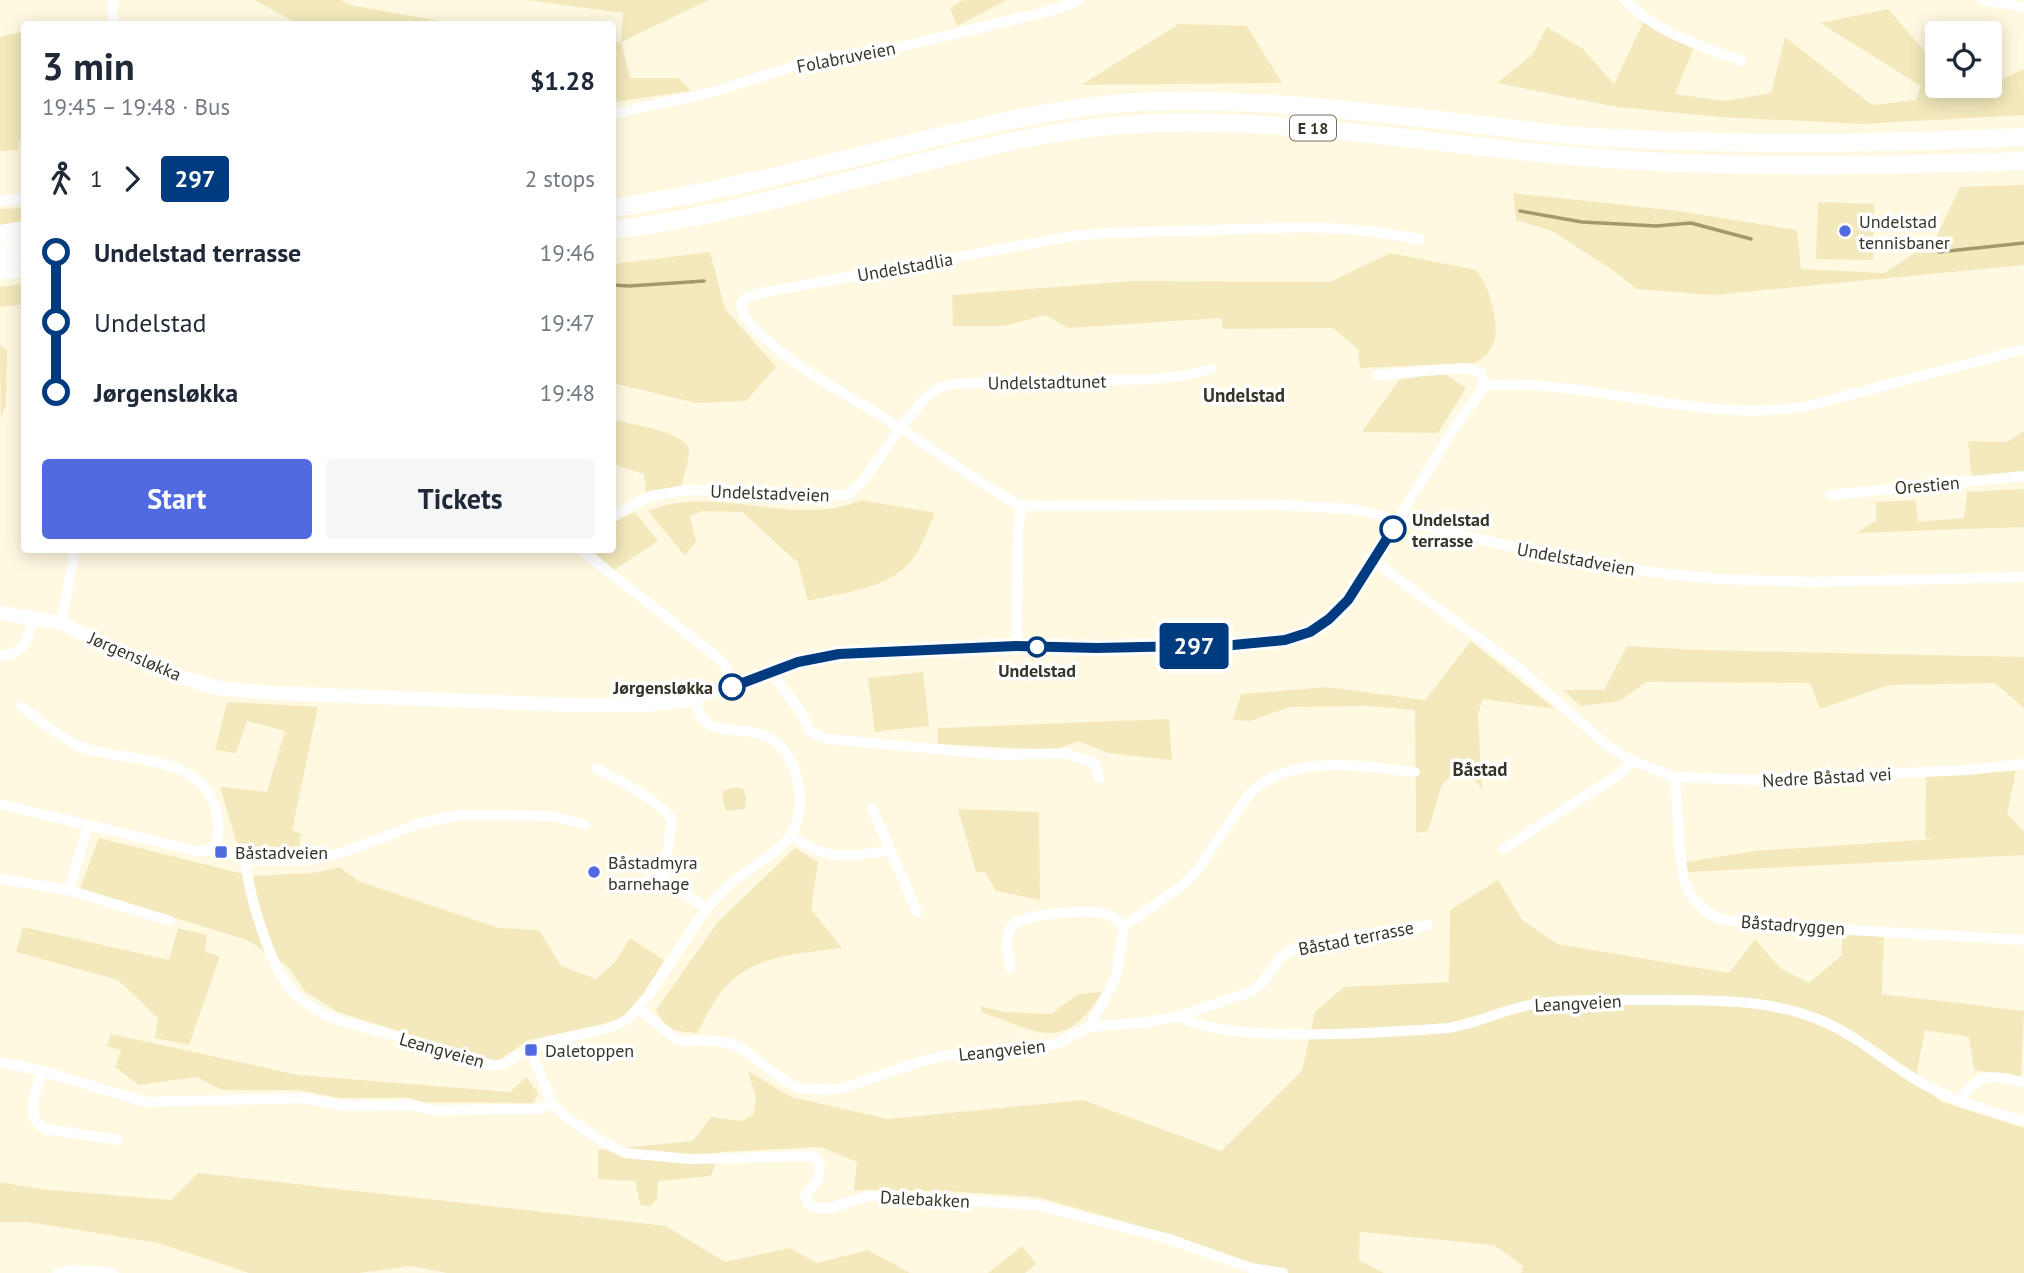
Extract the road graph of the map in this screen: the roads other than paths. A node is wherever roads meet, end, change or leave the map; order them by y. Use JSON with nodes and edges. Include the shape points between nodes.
{"nodes":[{"id":1,"x":1080,"y":0,"type":"edge"},
{"id":2,"x":1625,"y":0,"type":"edge"},
{"id":3,"x":1982,"y":0,"type":"edge"},
{"id":4,"x":110,"y":2,"type":"edge"},
{"id":5,"x":2024,"y":7,"type":"edge"},
{"id":6,"x":113,"y":21,"type":"edge"},
{"id":7,"x":1742,"y":61,"type":"dead end"},
{"id":8,"x":616,"y":113,"type":"edge"},
{"id":9,"x":2024,"y":137,"type":"edge"},
{"id":10,"x":2024,"y":161,"type":"edge"},
{"id":11,"x":21,"y":198,"type":"edge"},
{"id":12,"x":0,"y":201,"type":"edge"},
{"id":13,"x":616,"y":207,"type":"edge"},
{"id":14,"x":616,"y":229,"type":"edge"},
{"id":15,"x":21,"y":230,"type":"edge"},
{"id":16,"x":0,"y":234,"type":"edge"},
{"id":17,"x":1420,"y":239,"type":"dead end"},
{"id":18,"x":21,"y":250,"type":"edge"},
{"id":19,"x":0,"y":253,"type":"edge"},
{"id":20,"x":21,"y":268,"type":"edge"},
{"id":21,"x":0,"y":271,"type":"edge"},
{"id":22,"x":2020,"y":349,"type":"dead end"},
{"id":23,"x":1211,"y":369,"type":"dead end"},
{"id":24,"x":1377,"y":375,"type":"dead end"},
{"id":25,"x":1485,"y":385,"type":"junction"},
{"id":26,"x":900,"y":428,"type":"junction"},
{"id":27,"x":2024,"y":476,"type":"edge"},
{"id":28,"x":1830,"y":495,"type":"dead end"},
{"id":29,"x":1021,"y":506,"type":"junction"},
{"id":30,"x":616,"y":514,"type":"edge"},
{"id":31,"x":1399,"y":519,"type":"junction"},
{"id":32,"x":74,"y":553,"type":"edge"},
{"id":33,"x":585,"y":553,"type":"edge"},
{"id":34,"x":1374,"y":561,"type":"junction"},
{"id":35,"x":2024,"y":577,"type":"edge"},
{"id":36,"x":0,"y":612,"type":"edge"},
{"id":37,"x":34,"y":618,"type":"junction"},
{"id":38,"x":61,"y":623,"type":"junction"},
{"id":39,"x":1016,"y":646,"type":"junction"},
{"id":40,"x":0,"y":656,"type":"edge"},
{"id":41,"x":772,"y":673,"type":"junction"},
{"id":42,"x":732,"y":687,"type":"junction"},
{"id":43,"x":696,"y":699,"type":"junction"},
{"id":44,"x":21,"y":706,"type":"dead end"},
{"id":45,"x":1633,"y":761,"type":"junction"},
{"id":46,"x":2024,"y":764,"type":"edge"},
{"id":47,"x":597,"y":769,"type":"dead end"},
{"id":48,"x":1415,"y":772,"type":"dead end"},
{"id":49,"x":1675,"y":777,"type":"junction"},
{"id":50,"x":1099,"y":778,"type":"dead end"},
{"id":51,"x":0,"y":804,"type":"edge"},
{"id":52,"x":872,"y":808,"type":"dead end"},
{"id":53,"x":88,"y":825,"type":"junction"},
{"id":54,"x":585,"y":825,"type":"dead end"},
{"id":55,"x":791,"y":835,"type":"junction"},
{"id":56,"x":216,"y":844,"type":"junction"},
{"id":57,"x":1503,"y":849,"type":"dead end"},
{"id":58,"x":890,"y":850,"type":"junction"},
{"id":59,"x":245,"y":861,"type":"junction"},
{"id":60,"x":650,"y":878,"type":"dead end"},
{"id":61,"x":664,"y":878,"type":"junction"},
{"id":62,"x":0,"y":879,"type":"edge"},
{"id":63,"x":69,"y":890,"type":"junction"},
{"id":64,"x":706,"y":909,"type":"junction"},
{"id":65,"x":917,"y":912,"type":"dead end"},
{"id":66,"x":170,"y":921,"type":"dead end"},
{"id":67,"x":1428,"y":925,"type":"dead end"},
{"id":68,"x":1124,"y":926,"type":"junction"},
{"id":69,"x":2024,"y":940,"type":"edge"},
{"id":70,"x":1010,"y":968,"type":"dead end"},
{"id":71,"x":639,"y":1009,"type":"junction"},
{"id":72,"x":1180,"y":1016,"type":"junction"},
{"id":73,"x":1089,"y":1027,"type":"junction"},
{"id":74,"x":535,"y":1051,"type":"junction"},
{"id":75,"x":0,"y":1062,"type":"edge"},
{"id":76,"x":42,"y":1071,"type":"junction"},
{"id":77,"x":2024,"y":1082,"type":"edge"},
{"id":78,"x":1961,"y":1101,"type":"junction"},
{"id":79,"x":552,"y":1103,"type":"junction"},
{"id":80,"x":2024,"y":1121,"type":"edge"},
{"id":81,"x":118,"y":1140,"type":"dead end"},
{"id":82,"x":58,"y":1273,"type":"edge"},
{"id":83,"x":113,"y":1273,"type":"edge"},
{"id":84,"x":1283,"y":1273,"type":"edge"}],
"edges":[{"from":1,"to":8,"type":"street","name":"Folabruveien","via":[[909,45],[818,59],[709,93]]},
{"from":2,"to":7,"type":"street","via":[[1657,25]]},
{"from":3,"to":5,"type":"street"},
{"from":4,"to":6,"type":"street"},
{"from":9,"to":13,"type":"highway","number":"E 18","via":[[1738,141],[1579,136],[1314,106],[1135,103],[1010,120],[709,192]]},
{"from":10,"to":14,"type":"highway","number":"E 18","via":[[1737,164],[1578,157],[1252,124],[1135,124],[1016,140],[712,214]]},
{"from":11,"to":12,"type":"street"},
{"from":15,"to":16,"type":"highway"},
{"from":17,"to":26,"type":"street","name":"Undelstadlia","via":[[1314,227],[1073,236],[760,293],[741,304],[756,330],[796,363]]},
{"from":18,"to":19,"type":"highway"},
{"from":20,"to":21,"type":"highway"},
{"from":22,"to":25,"type":"street","via":[[1774,411],[1724,410],[1530,383]]},
{"from":23,"to":26,"type":"street","name":"Undelstadtunet","via":[[1153,379],[951,384],[926,397]]},
{"from":24,"to":25,"type":"street","via":[[1462,368],[1480,372]]},
{"from":25,"to":31,"type":"street"},
{"from":26,"to":29,"type":"street","name":"Undelstadlia"},
{"from":26,"to":30,"type":"street","name":"Undelstadveien","via":[[848,494],[820,498],[765,491],[686,490],[651,496]]},
{"from":27,"to":28,"type":"street","name":"Orestien"},
{"from":29,"to":31,"type":"street","name":"Undelstadveien","via":[[1317,506]]},
{"from":29,"to":39,"type":"street"},
{"from":31,"to":34,"type":"street"},
{"from":31,"to":35,"type":"street","name":"Undelstadveien","via":[[1543,554],[1716,579],[1814,582]]},
{"from":32,"to":38,"type":"street"},
{"from":33,"to":42,"type":"street","via":[[718,658]]},
{"from":34,"to":39,"type":"street","via":[[1329,619],[1310,632],[1285,640],[1233,645]]},
{"from":34,"to":45,"type":"street","name":"Nedre Båstad vei","via":[[1520,669],[1608,746]]},
{"from":36,"to":37,"type":"street","name":"Jørgensløkka"},
{"from":37,"to":38,"type":"street","name":"Jørgensløkka"},
{"from":37,"to":40,"type":"street","via":[[23,647]]},
{"from":38,"to":43,"type":"street","name":"Jørgensløkka","via":[[166,673],[219,688],[571,705],[647,705]]},
{"from":39,"to":41,"type":"street","name":"Jørgensløkka","via":[[839,654]]},
{"from":41,"to":42,"type":"street","name":"Jørgensløkka"},
{"from":41,"to":50,"type":"street","via":[[810,731],[827,739],[1003,755],[1064,753],[1095,763]]},
{"from":42,"to":43,"type":"street","name":"Jørgensløkka"},
{"from":43,"to":55,"type":"street","via":[[702,719],[709,725],[762,734],[778,743],[789,757],[800,799]]},
{"from":44,"to":56,"type":"street","via":[[74,744],[189,774],[206,790],[219,816]]},
{"from":45,"to":49,"type":"street","name":"Nedre Båstad vei"},
{"from":45,"to":57,"type":"street"},
{"from":46,"to":49,"type":"street","name":"Nedre Båstad vei","via":[[1758,780]]},
{"from":47,"to":61,"type":"street","via":[[662,807],[672,819]]},
{"from":48,"to":68,"type":"street","via":[[1354,765],[1273,776],[1249,794],[1199,868]]},
{"from":49,"to":69,"type":"street","name":"Båstadryggen","via":[[1684,881],[1705,911],[1720,919]]},
{"from":51,"to":53,"type":"street"},
{"from":52,"to":58,"type":"street"},
{"from":53,"to":56,"type":"street","via":[[196,851]]},
{"from":53,"to":63,"type":"street"},
{"from":54,"to":59,"type":"street","via":[[552,816],[459,815],[310,860]]},
{"from":55,"to":58,"type":"street","via":[[819,853],[836,856]]},
{"from":55,"to":64,"type":"street"},
{"from":56,"to":59,"type":"street"},
{"from":58,"to":65,"type":"street"},
{"from":59,"to":74,"type":"street","name":"Leangveien","via":[[269,948],[285,982],[309,1006],[334,1018],[492,1065],[502,1065],[524,1050]]},
{"from":60,"to":61,"type":"street"},
{"from":61,"to":64,"type":"street"},
{"from":62,"to":63,"type":"street"},
{"from":63,"to":66,"type":"street"},
{"from":64,"to":71,"type":"street"},
{"from":67,"to":72,"type":"street","name":"Båstad terrasse","via":[[1297,947],[1282,956],[1250,992]]},
{"from":68,"to":70,"type":"street","via":[[1094,912],[1017,920],[1007,938]]},
{"from":68,"to":73,"type":"street","via":[[1116,977]]},
{"from":71,"to":73,"type":"street","name":"Leangveien","via":[[676,1039],[730,1044],[787,1083],[813,1090],[844,1088],[944,1056],[1058,1043]]},
{"from":71,"to":74,"type":"street","name":"Leangveien","via":[[619,1024],[545,1042]]},
{"from":72,"to":73,"type":"street","name":"Leangveien"},
{"from":72,"to":78,"type":"street","name":"Leangveien","via":[[1202,1026],[1302,1034],[1448,1028],[1522,1006],[1566,1000],[1726,1001],[1816,1018],[1843,1030],[1930,1088]]},
{"from":74,"to":79,"type":"street"},
{"from":75,"to":76,"type":"street"},
{"from":76,"to":79,"type":"street","via":[[156,1103],[301,1098],[348,1106],[410,1105],[439,1110],[539,1109]]},
{"from":76,"to":81,"type":"street","via":[[32,1110],[37,1125]]},
{"from":77,"to":78,"type":"street","via":[[1977,1079]]},
{"from":78,"to":80,"type":"street","name":"Leangveien"},
{"from":79,"to":84,"type":"street","name":"Dalebakken","via":[[566,1117],[625,1153],[689,1159],[813,1156],[820,1172],[805,1196],[816,1208],[888,1195],[1035,1205],[1169,1239],[1251,1268]]},
{"from":82,"to":83,"type":"street"}]}
